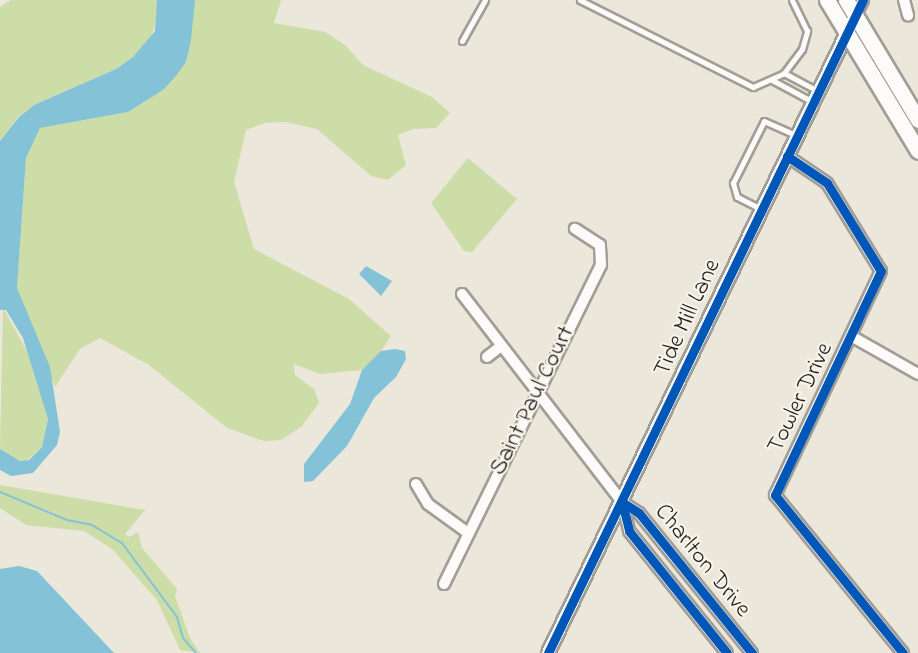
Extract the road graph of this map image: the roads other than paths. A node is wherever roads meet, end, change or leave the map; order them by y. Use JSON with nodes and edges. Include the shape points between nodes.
{"nodes":[{"id":1,"x":485,"y":0,"type":"edge"},
{"id":2,"x":580,"y":0,"type":"edge"},
{"id":3,"x":792,"y":0,"type":"edge"},
{"id":4,"x":827,"y":0,"type":"edge"},
{"id":5,"x":846,"y":0,"type":"edge"},
{"id":6,"x":863,"y":0,"type":"edge"},
{"id":7,"x":904,"y":0,"type":"edge"},
{"id":8,"x":908,"y":15,"type":"dead end"},
{"id":9,"x":855,"y":16,"type":"junction"},
{"id":10,"x":845,"y":33,"type":"junction"},
{"id":11,"x":462,"y":41,"type":"dead end"},
{"id":12,"x":784,"y":73,"type":"junction"},
{"id":13,"x":772,"y":80,"type":"junction"},
{"id":14,"x":816,"y":96,"type":"junction"},
{"id":15,"x":918,"y":120,"type":"edge"},
{"id":16,"x":796,"y":136,"type":"junction"},
{"id":17,"x":918,"y":151,"type":"edge"},
{"id":18,"x":787,"y":156,"type":"junction"},
{"id":19,"x":761,"y":209,"type":"junction"},
{"id":20,"x":575,"y":229,"type":"dead end"},
{"id":21,"x":462,"y":294,"type":"dead end"},
{"id":22,"x":853,"y":337,"type":"junction"},
{"id":23,"x":500,"y":347,"type":"junction"},
{"id":24,"x":487,"y":357,"type":"dead end"},
{"id":25,"x":918,"y":374,"type":"edge"},
{"id":26,"x":537,"y":391,"type":"junction"},
{"id":27,"x":416,"y":484,"type":"dead end"},
{"id":28,"x":622,"y":502,"type":"junction"},
{"id":29,"x":468,"y":533,"type":"junction"},
{"id":30,"x":444,"y":584,"type":"dead end"},
{"id":31,"x":548,"y":653,"type":"edge"},
{"id":32,"x":727,"y":653,"type":"edge"},
{"id":33,"x":752,"y":653,"type":"edge"},
{"id":34,"x":903,"y":653,"type":"edge"}],
"edges":[{"from":1,"to":11,"type":"lane"},
{"from":2,"to":13,"type":"lane","via":[[742,84],[753,87]]},
{"from":3,"to":12,"type":"lane","via":[[807,31],[802,50]]},
{"from":4,"to":10,"type":"main road"},
{"from":5,"to":9,"type":"main road"},
{"from":6,"to":9,"type":"street","name":"Tide Mill Lane"},
{"from":7,"to":8,"type":"street"},
{"from":9,"to":10,"type":"street","name":"Tide Mill Lane"},
{"from":9,"to":15,"type":"main road"},
{"from":10,"to":14,"type":"street","name":"Tide Mill Lane"},
{"from":10,"to":17,"type":"main road"},
{"from":12,"to":13,"type":"lane"},
{"from":12,"to":14,"type":"lane"},
{"from":13,"to":14,"type":"lane"},
{"from":14,"to":16,"type":"street","name":"Tide Mill Lane"},
{"from":16,"to":18,"type":"street","name":"Tide Mill Lane"},
{"from":16,"to":19,"type":"lane","via":[[764,121],[733,183],[736,197]]},
{"from":18,"to":19,"type":"street","name":"Tide Mill Lane"},
{"from":18,"to":22,"type":"street","name":"Towler Drive","via":[[827,183],[881,271]]},
{"from":19,"to":28,"type":"street","name":"Tide Mill Lane"},
{"from":20,"to":26,"type":"street","name":"Saint Paul Court","via":[[600,245],[602,265]]},
{"from":21,"to":23,"type":"street","name":"Charlton Drive"},
{"from":22,"to":25,"type":"street"},
{"from":22,"to":34,"type":"street","name":"Towler Drive","via":[[775,495]]},
{"from":23,"to":24,"type":"street"},
{"from":23,"to":26,"type":"street","name":"Charlton Drive"},
{"from":26,"to":28,"type":"street","name":"Charlton Drive"},
{"from":26,"to":29,"type":"street","name":"Saint Paul Court"},
{"from":27,"to":29,"type":"street","via":[[428,504]]},
{"from":28,"to":31,"type":"street","name":"Tide Mill Lane"},
{"from":28,"to":32,"type":"street","name":"Charlton Drive","via":[[629,531]]},
{"from":28,"to":33,"type":"street","name":"Charlton Drive","via":[[639,513]]},
{"from":29,"to":30,"type":"street","name":"Saint Paul Court"}]}
